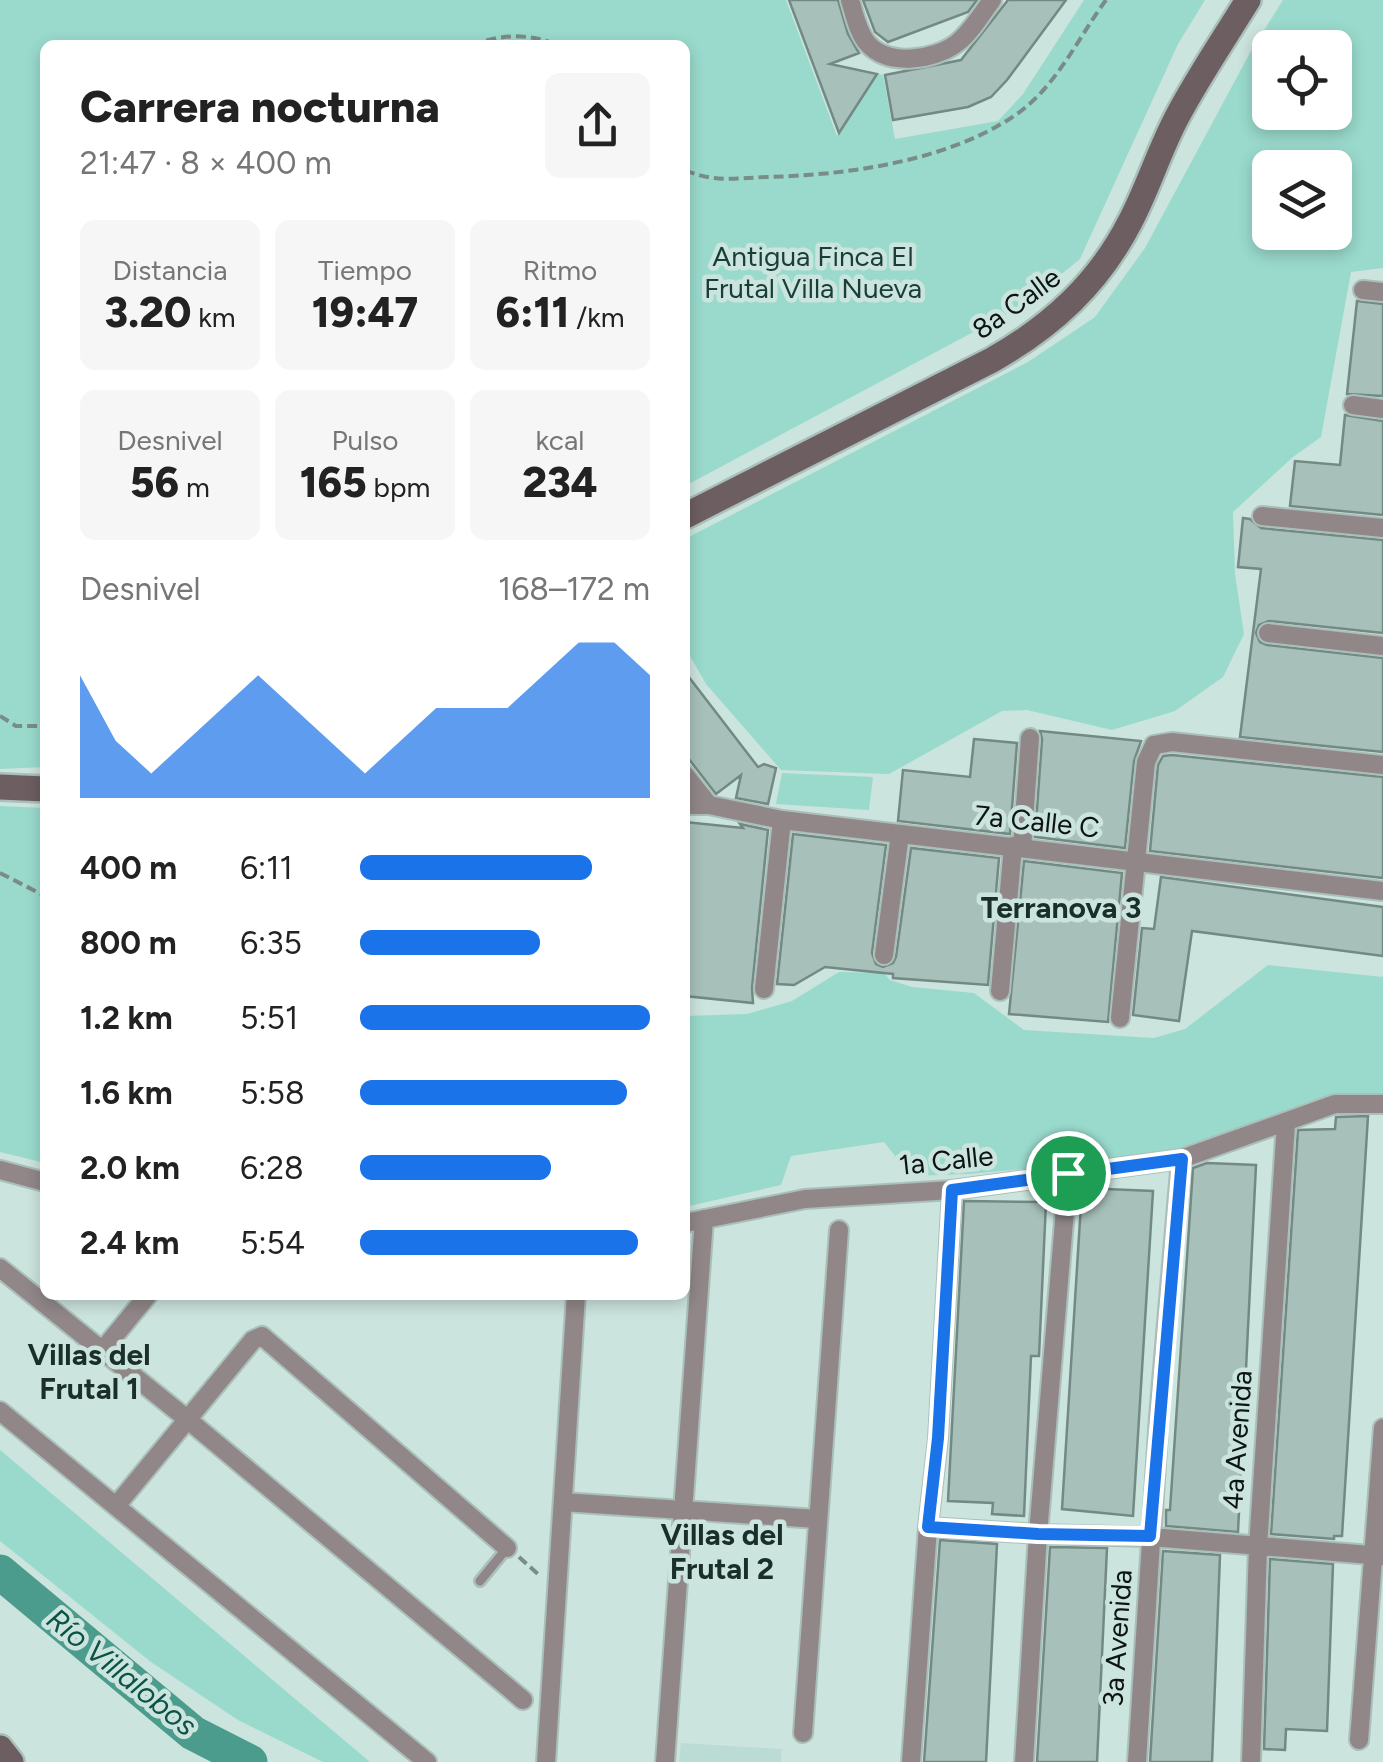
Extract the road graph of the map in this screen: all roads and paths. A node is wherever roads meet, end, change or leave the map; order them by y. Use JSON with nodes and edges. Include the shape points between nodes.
{"nodes":[{"id":1,"x":850,"y":0,"type":"edge"},
{"id":2,"x":1106,"y":0,"type":"edge"},
{"id":3,"x":1248,"y":0,"type":"edge"},
{"id":4,"x":984,"y":4,"type":"edge"},
{"id":5,"x":485,"y":40,"type":"edge"},
{"id":6,"x":545,"y":40,"type":"edge"},
{"id":7,"x":690,"y":172,"type":"edge"},
{"id":8,"x":1363,"y":290,"type":"dead end"},
{"id":9,"x":1383,"y":292,"type":"edge"},
{"id":10,"x":1354,"y":405,"type":"dead end"},
{"id":11,"x":1383,"y":408,"type":"edge"},
{"id":12,"x":690,"y":513,"type":"edge"},
{"id":13,"x":1262,"y":516,"type":"dead end"},
{"id":14,"x":1383,"y":528,"type":"edge"},
{"id":15,"x":1268,"y":632,"type":"dead end"},
{"id":16,"x":1383,"y":646,"type":"edge"},
{"id":17,"x":0,"y":716,"type":"edge"},
{"id":18,"x":40,"y":726,"type":"edge"},
{"id":19,"x":1030,"y":738,"type":"dead end"},
{"id":20,"x":1383,"y":765,"type":"edge"},
{"id":21,"x":690,"y":781,"type":"edge"},
{"id":22,"x":0,"y":787,"type":"edge"},
{"id":23,"x":40,"y":789,"type":"edge"},
{"id":24,"x":690,"y":805,"type":"edge"},
{"id":25,"x":709,"y":805,"type":"junction"},
{"id":26,"x":782,"y":820,"type":"junction"},
{"id":27,"x":900,"y":834,"type":"junction"},
{"id":28,"x":1018,"y":847,"type":"junction"},
{"id":29,"x":1136,"y":860,"type":"junction"},
{"id":30,"x":0,"y":873,"type":"edge"},
{"id":31,"x":1383,"y":892,"type":"edge"},
{"id":32,"x":40,"y":893,"type":"edge"},
{"id":33,"x":884,"y":955,"type":"dead end"},
{"id":34,"x":764,"y":989,"type":"dead end"},
{"id":35,"x":1000,"y":991,"type":"dead end"},
{"id":36,"x":1120,"y":1018,"type":"dead end"},
{"id":37,"x":1383,"y":1104,"type":"edge"},
{"id":38,"x":1286,"y":1123,"type":"junction"},
{"id":39,"x":1182,"y":1159,"type":"junction"},
{"id":40,"x":0,"y":1170,"type":"edge"},
{"id":41,"x":1068,"y":1173,"type":"junction"},
{"id":42,"x":40,"y":1181,"type":"edge"},
{"id":43,"x":952,"y":1190,"type":"junction"},
{"id":44,"x":694,"y":1221,"type":"edge"},
{"id":45,"x":839,"y":1230,"type":"dead end"},
{"id":46,"x":0,"y":1268,"type":"edge"},
{"id":47,"x":144,"y":1300,"type":"edge"},
{"id":48,"x":576,"y":1300,"type":"edge"},
{"id":49,"x":102,"y":1350,"type":"junction"},
{"id":50,"x":0,"y":1411,"type":"edge"},
{"id":51,"x":187,"y":1419,"type":"junction"},
{"id":52,"x":1383,"y":1428,"type":"edge"},
{"id":53,"x":563,"y":1502,"type":"junction"},
{"id":54,"x":116,"y":1506,"type":"junction"},
{"id":55,"x":685,"y":1508,"type":"junction"},
{"id":56,"x":817,"y":1519,"type":"junction"},
{"id":57,"x":928,"y":1527,"type":"junction"},
{"id":58,"x":1038,"y":1534,"type":"junction"},
{"id":59,"x":1150,"y":1536,"type":"junction"},
{"id":60,"x":508,"y":1548,"type":"junction"},
{"id":61,"x":1258,"y":1548,"type":"junction"},
{"id":62,"x":1377,"y":1555,"type":"edge"},
{"id":63,"x":480,"y":1581,"type":"dead end"},
{"id":64,"x":559,"y":1592,"type":"junction"},
{"id":65,"x":523,"y":1700,"type":"dead end"},
{"id":66,"x":804,"y":1733,"type":"dead end"},
{"id":67,"x":1359,"y":1740,"type":"dead end"},
{"id":68,"x":0,"y":1748,"type":"edge"},
{"id":69,"x":11,"y":1762,"type":"edge"},
{"id":70,"x":427,"y":1762,"type":"edge"},
{"id":71,"x":546,"y":1762,"type":"edge"},
{"id":72,"x":665,"y":1762,"type":"edge"},
{"id":73,"x":911,"y":1762,"type":"edge"},
{"id":74,"x":1024,"y":1762,"type":"edge"},
{"id":75,"x":1137,"y":1762,"type":"edge"},
{"id":76,"x":1251,"y":1762,"type":"edge"}],
"edges":[{"from":1,"to":4,"type":"street","via":[[865,41],[892,57],[935,54],[961,39]]},
{"from":2,"to":7,"type":"path","via":[[1050,86],[978,134],[933,152],[828,176],[706,179]]},
{"from":3,"to":12,"type":"main road","name":"8a Calle","via":[[1177,117],[1116,248],[1070,306],[992,360]]},
{"from":5,"to":6,"type":"path"},
{"from":8,"to":9,"type":"street"},
{"from":10,"to":11,"type":"street"},
{"from":13,"to":14,"type":"street"},
{"from":15,"to":16,"type":"street"},
{"from":17,"to":18,"type":"path","via":[[16,726]]},
{"from":19,"to":28,"type":"street"},
{"from":20,"to":29,"type":"street","via":[[1154,745],[1146,762]]},
{"from":21,"to":25,"type":"street"},
{"from":22,"to":23,"type":"main road"},
{"from":24,"to":25,"type":"street","name":"7a Calle C"},
{"from":25,"to":26,"type":"street","name":"7a Calle C"},
{"from":26,"to":27,"type":"street","name":"7a Calle C"},
{"from":26,"to":34,"type":"street"},
{"from":27,"to":28,"type":"street","name":"7a Calle C"},
{"from":27,"to":33,"type":"street"},
{"from":28,"to":29,"type":"street","name":"7a Calle C"},
{"from":28,"to":35,"type":"street"},
{"from":29,"to":31,"type":"street","name":"7a Calle C"},
{"from":29,"to":36,"type":"street"},
{"from":30,"to":32,"type":"path"},
{"from":37,"to":38,"type":"street","name":"1a Calle","via":[[1335,1104]]},
{"from":38,"to":39,"type":"street","name":"1a Calle"},
{"from":38,"to":61,"type":"street","name":"4a Avenida"},
{"from":39,"to":41,"type":"street","name":"1a Calle"},
{"from":39,"to":59,"type":"street","name":"3a Avenida"},
{"from":40,"to":42,"type":"street"},
{"from":41,"to":43,"type":"street","name":"1a Calle"},
{"from":41,"to":58,"type":"street"},
{"from":43,"to":44,"type":"street","name":"1a Calle","via":[[806,1200]]},
{"from":43,"to":57,"type":"street"},
{"from":44,"to":55,"type":"street"},
{"from":45,"to":56,"type":"street"},
{"from":46,"to":49,"type":"street"},
{"from":47,"to":49,"type":"street"},
{"from":48,"to":53,"type":"street"},
{"from":49,"to":51,"type":"street"},
{"from":50,"to":54,"type":"street"},
{"from":51,"to":54,"type":"street"},
{"from":51,"to":60,"type":"street","via":[[262,1336]]},
{"from":51,"to":65,"type":"street"},
{"from":52,"to":62,"type":"street"},
{"from":53,"to":55,"type":"street"},
{"from":53,"to":64,"type":"street"},
{"from":54,"to":70,"type":"street"},
{"from":55,"to":56,"type":"street"},
{"from":55,"to":72,"type":"street"},
{"from":56,"to":66,"type":"street"},
{"from":57,"to":58,"type":"street"},
{"from":57,"to":73,"type":"street"},
{"from":58,"to":59,"type":"street"},
{"from":58,"to":74,"type":"street"},
{"from":59,"to":61,"type":"street"},
{"from":59,"to":75,"type":"street","name":"3a Avenida"},
{"from":60,"to":63,"type":"lane"},
{"from":60,"to":64,"type":"path"},
{"from":61,"to":62,"type":"street"},
{"from":61,"to":76,"type":"street","name":"4a Avenida"},
{"from":62,"to":67,"type":"street"},
{"from":64,"to":71,"type":"street"},
{"from":68,"to":69,"type":"main road"}]}
